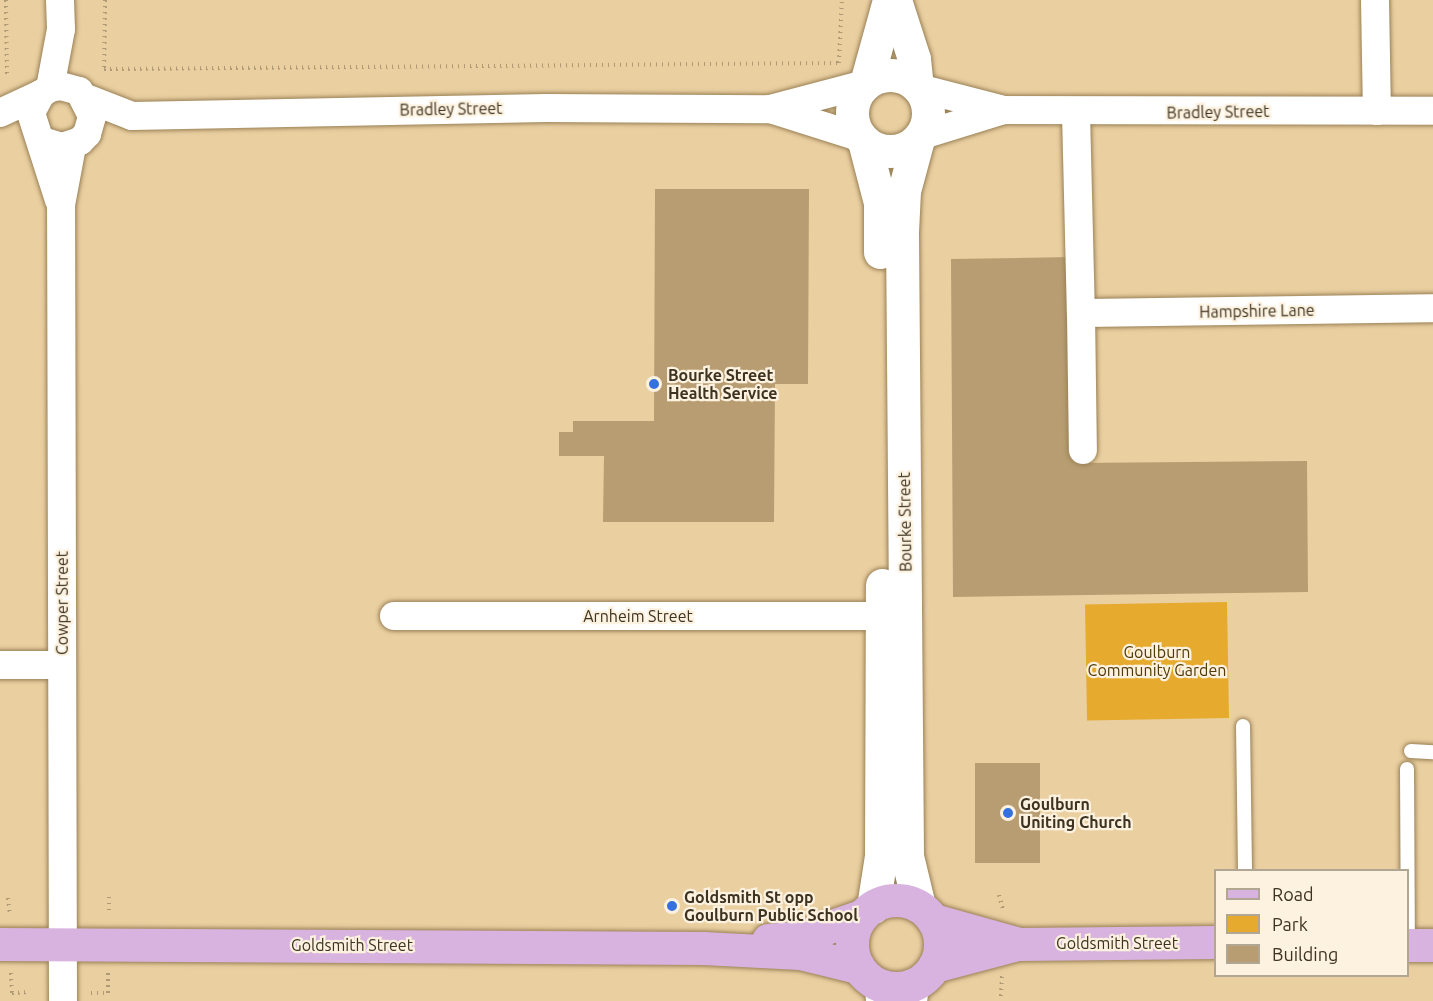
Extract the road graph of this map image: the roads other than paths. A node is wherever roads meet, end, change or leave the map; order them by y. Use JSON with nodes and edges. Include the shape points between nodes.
{"nodes":[{"id":1,"x":60,"y":0,"type":"edge"},
{"id":2,"x":889,"y":0,"type":"edge"},
{"id":3,"x":895,"y":0,"type":"edge"},
{"id":4,"x":1375,"y":0,"type":"edge"},
{"id":5,"x":61,"y":29,"type":"junction"},
{"id":6,"x":866,"y":84,"type":"junction"},
{"id":7,"x":918,"y":87,"type":"junction"},
{"id":8,"x":45,"y":91,"type":"junction"},
{"id":9,"x":82,"y":94,"type":"junction"},
{"id":10,"x":770,"y":109,"type":"junction"},
{"id":11,"x":1004,"y":110,"type":"junction"},
{"id":12,"x":1377,"y":111,"type":"junction"},
{"id":13,"x":1433,"y":111,"type":"edge"},
{"id":14,"x":1076,"y":113,"type":"junction"},
{"id":15,"x":0,"y":115,"type":"edge"},
{"id":16,"x":132,"y":116,"type":"junction"},
{"id":17,"x":39,"y":137,"type":"junction"},
{"id":18,"x":919,"y":137,"type":"junction"},
{"id":19,"x":863,"y":140,"type":"junction"},
{"id":20,"x":76,"y":143,"type":"junction"},
{"id":21,"x":61,"y":205,"type":"junction"},
{"id":22,"x":1433,"y":308,"type":"edge"},
{"id":23,"x":1081,"y":313,"type":"junction"},
{"id":24,"x":1083,"y":450,"type":"dead end"},
{"id":25,"x":394,"y":616,"type":"dead end"},
{"id":26,"x":882,"y":616,"type":"junction"},
{"id":27,"x":0,"y":664,"type":"edge"},
{"id":28,"x":62,"y":665,"type":"junction"},
{"id":29,"x":1243,"y":726,"type":"dead end"},
{"id":30,"x":1411,"y":751,"type":"dead end"},
{"id":31,"x":1433,"y":752,"type":"edge"},
{"id":32,"x":1407,"y":770,"type":"dead end"},
{"id":33,"x":1245,"y":869,"type":"edge"},
{"id":34,"x":867,"y":912,"type":"junction"},
{"id":35,"x":926,"y":913,"type":"junction"},
{"id":36,"x":1214,"y":942,"type":"edge"},
{"id":37,"x":7,"y":944,"type":"edge"},
{"id":38,"x":64,"y":944,"type":"junction"},
{"id":39,"x":1416,"y":945,"type":"edge"},
{"id":40,"x":703,"y":948,"type":"junction"},
{"id":41,"x":1011,"y":957,"type":"junction"},
{"id":42,"x":896,"y":984,"type":"edge"},
{"id":43,"x":63,"y":1001,"type":"edge"}],
"edges":[{"from":1,"to":5,"type":"street"},
{"from":2,"to":6,"type":"main road"},
{"from":3,"to":7,"type":"main road","via":[[914,59]]},
{"from":4,"to":12,"type":"street"},
{"from":5,"to":8,"type":"street"},
{"from":5,"to":9,"type":"street"},
{"from":6,"to":7,"type":"main road","via":[[892,75]]},
{"from":6,"to":10,"type":"street","name":"Bradley Street"},
{"from":6,"to":19,"type":"main road","via":[[853,108],[855,127]]},
{"from":7,"to":11,"type":"street","name":"Bradley Street"},
{"from":7,"to":18,"type":"main road","via":[[928,112]]},
{"from":8,"to":9,"type":"street","via":[[60,86]]},
{"from":8,"to":15,"type":"street"},
{"from":8,"to":17,"type":"street","via":[[31,112]]},
{"from":9,"to":16,"type":"street","name":"Bradley Street"},
{"from":9,"to":20,"type":"street","via":[[92,116],[91,125]]},
{"from":10,"to":16,"type":"street","name":"Bradley Street","via":[[546,108]]},
{"from":10,"to":19,"type":"street","name":"Bradley Street"},
{"from":11,"to":14,"type":"street","name":"Bradley Street"},
{"from":11,"to":18,"type":"street","name":"Bradley Street"},
{"from":12,"to":13,"type":"street","name":"Bradley Street"},
{"from":12,"to":14,"type":"street","name":"Bradley Street"},
{"from":14,"to":23,"type":"street"},
{"from":15,"to":17,"type":"street"},
{"from":16,"to":20,"type":"street","name":"Bradley Street"},
{"from":17,"to":20,"type":"street","via":[[52,146]]},
{"from":17,"to":21,"type":"street","name":"Cowper Street"},
{"from":18,"to":19,"type":"main road","via":[[892,151]]},
{"from":18,"to":35,"type":"main road","name":"Bourke Street","via":[[904,190],[902,243],[907,856]]},
{"from":19,"to":26,"type":"main road","name":"Bourke Street","via":[[880,204]]},
{"from":20,"to":21,"type":"street","name":"Cowper Street"},
{"from":21,"to":28,"type":"street","name":"Cowper Street"},
{"from":22,"to":23,"type":"street","name":"Hampshire Lane"},
{"from":23,"to":24,"type":"street"},
{"from":25,"to":26,"type":"street","name":"Arnheim Street"},
{"from":26,"to":34,"type":"main road","name":"Bourke Street","via":[[881,856]]},
{"from":27,"to":28,"type":"street"},
{"from":28,"to":38,"type":"street","name":"Cowper Street"},
{"from":29,"to":33,"type":"lane"},
{"from":30,"to":31,"type":"lane"},
{"from":32,"to":39,"type":"lane"},
{"from":34,"to":35,"type":"main road","via":[[896,900]]},
{"from":34,"to":40,"type":"main road","name":"Goldsmith Street","via":[[800,937]]},
{"from":34,"to":42,"type":"main road","via":[[852,936]]},
{"from":35,"to":41,"type":"main road","name":"Goldsmith Street"},
{"from":35,"to":42,"type":"main road","via":[[940,943]]},
{"from":36,"to":41,"type":"main road","name":"Goldsmith Street"},
{"from":37,"to":38,"type":"main road","name":"Goldsmith Street"},
{"from":38,"to":40,"type":"main road","name":"Goldsmith Street"},
{"from":38,"to":43,"type":"street","name":"Cowper Street"},
{"from":40,"to":42,"type":"main road","name":"Goldsmith Street","via":[[800,953]]},
{"from":41,"to":42,"type":"main road","name":"Goldsmith Street"}]}
